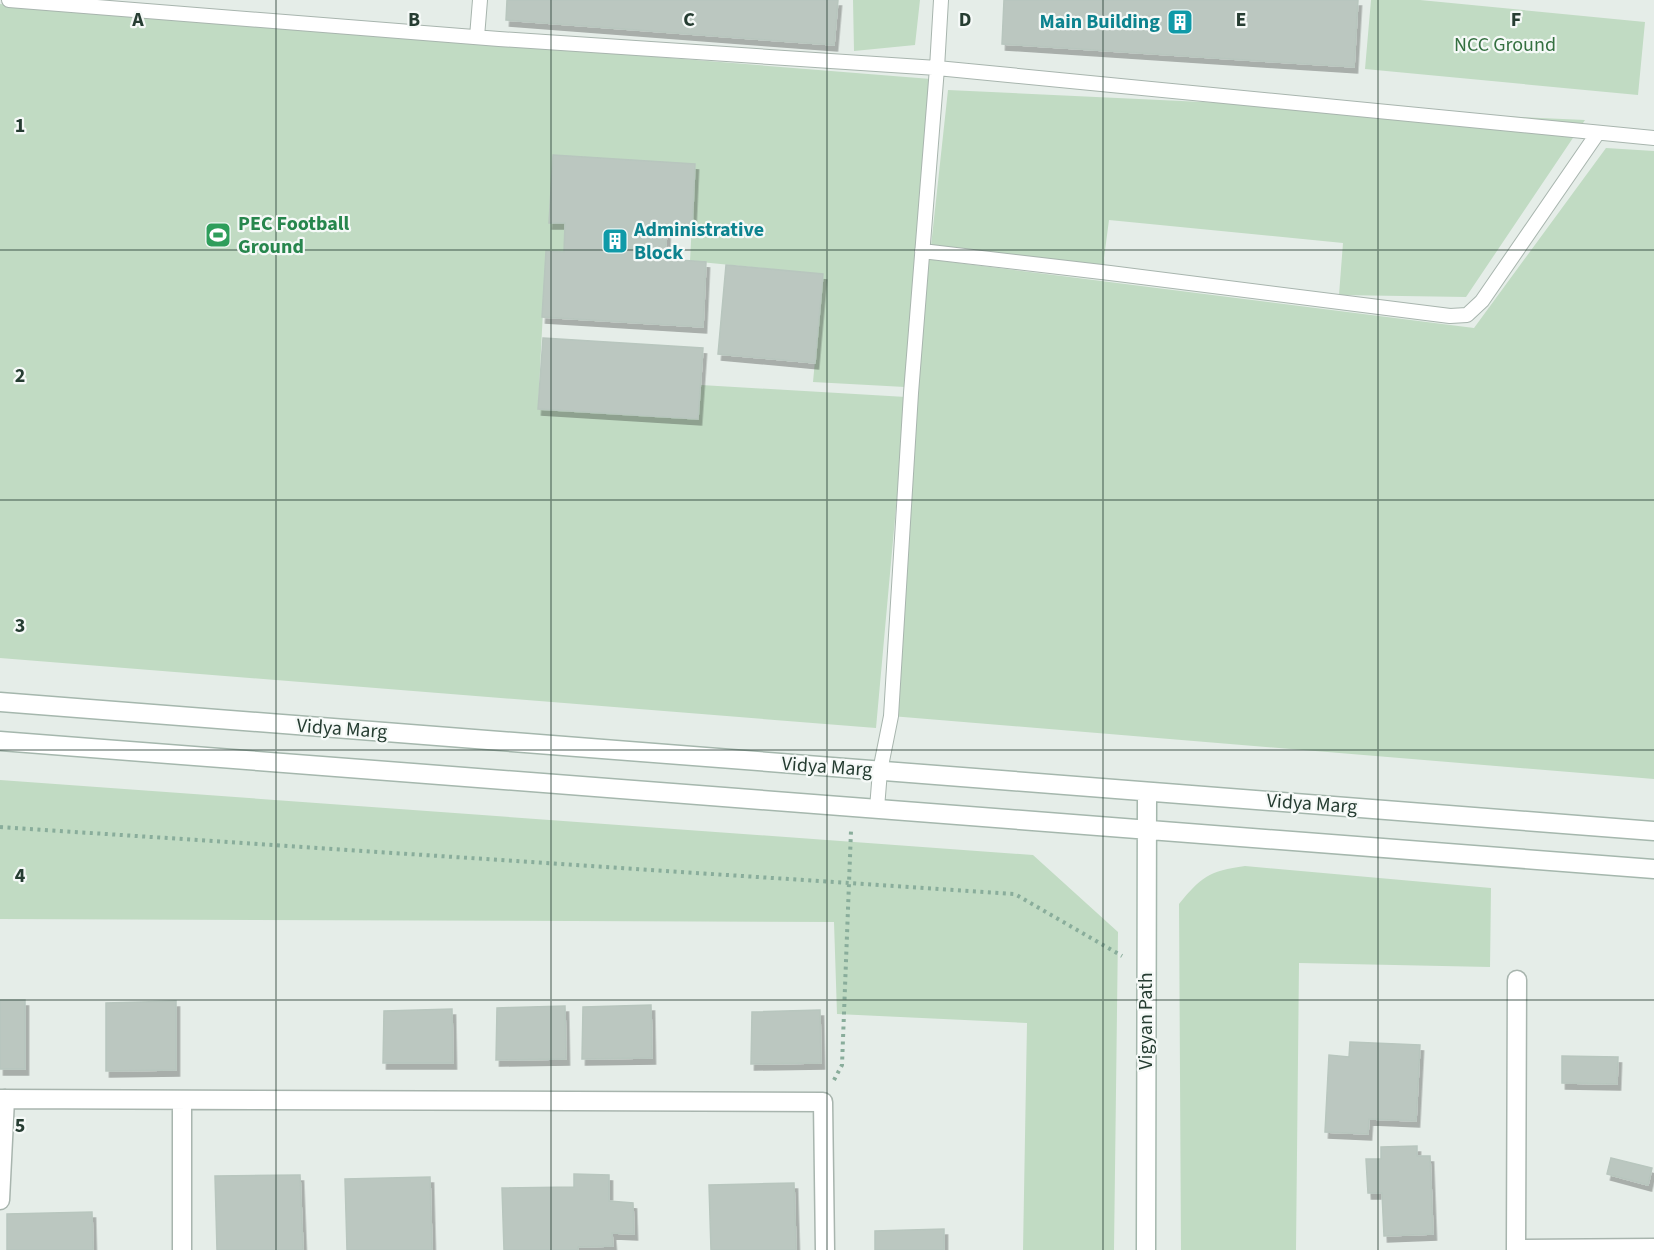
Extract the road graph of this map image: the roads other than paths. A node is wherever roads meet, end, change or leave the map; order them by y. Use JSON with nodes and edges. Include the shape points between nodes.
{"nodes":[{"id":1,"x":9,"y":0,"type":"edge"},
{"id":2,"x":480,"y":0,"type":"edge"},
{"id":3,"x":941,"y":0,"type":"edge"},
{"id":4,"x":477,"y":37,"type":"junction"},
{"id":5,"x":937,"y":68,"type":"junction"},
{"id":6,"x":1597,"y":134,"type":"junction"},
{"id":7,"x":1654,"y":138,"type":"edge"},
{"id":8,"x":922,"y":251,"type":"junction"},
{"id":9,"x":0,"y":702,"type":"edge"},
{"id":10,"x":0,"y":741,"type":"edge"},
{"id":11,"x":880,"y":771,"type":"junction"},
{"id":12,"x":1147,"y":792,"type":"junction"},
{"id":13,"x":877,"y":808,"type":"junction"},
{"id":14,"x":1146,"y":829,"type":"junction"},
{"id":15,"x":1654,"y":831,"type":"edge"},
{"id":16,"x":1654,"y":869,"type":"edge"},
{"id":17,"x":1517,"y":980,"type":"dead end"},
{"id":18,"x":3,"y":1099,"type":"edge"},
{"id":19,"x":183,"y":1100,"type":"junction"},
{"id":20,"x":0,"y":1200,"type":"edge"},
{"id":21,"x":1654,"y":1248,"type":"edge"},
{"id":22,"x":182,"y":1250,"type":"edge"},
{"id":23,"x":825,"y":1250,"type":"edge"},
{"id":24,"x":1146,"y":1250,"type":"edge"},
{"id":25,"x":1516,"y":1250,"type":"edge"}],
"edges":[{"from":1,"to":4,"type":"lane"},
{"from":2,"to":4,"type":"lane"},
{"from":3,"to":5,"type":"lane"},
{"from":4,"to":5,"type":"lane"},
{"from":5,"to":6,"type":"lane"},
{"from":5,"to":8,"type":"lane"},
{"from":6,"to":7,"type":"lane"},
{"from":6,"to":8,"type":"lane","via":[[1482,301],[1467,315]]},
{"from":8,"to":11,"type":"lane","via":[[891,716]]},
{"from":9,"to":11,"type":"main road","name":"Vidya Marg"},
{"from":10,"to":13,"type":"main road","name":"Vidya Marg"},
{"from":11,"to":12,"type":"main road","name":"Vidya Marg"},
{"from":11,"to":13,"type":"lane"},
{"from":12,"to":14,"type":"main road","name":"Vigyan Path"},
{"from":12,"to":15,"type":"main road","name":"Vidya Marg"},
{"from":13,"to":14,"type":"main road","name":"Vidya Marg"},
{"from":14,"to":16,"type":"main road","name":"Vidya Marg"},
{"from":14,"to":24,"type":"main road","name":"Vigyan Path"},
{"from":17,"to":25,"type":"main road"},
{"from":18,"to":19,"type":"main road"},
{"from":18,"to":20,"type":"main road"},
{"from":19,"to":22,"type":"main road"},
{"from":19,"to":23,"type":"main road","via":[[823,1102]]},
{"from":21,"to":25,"type":"main road"}]}
